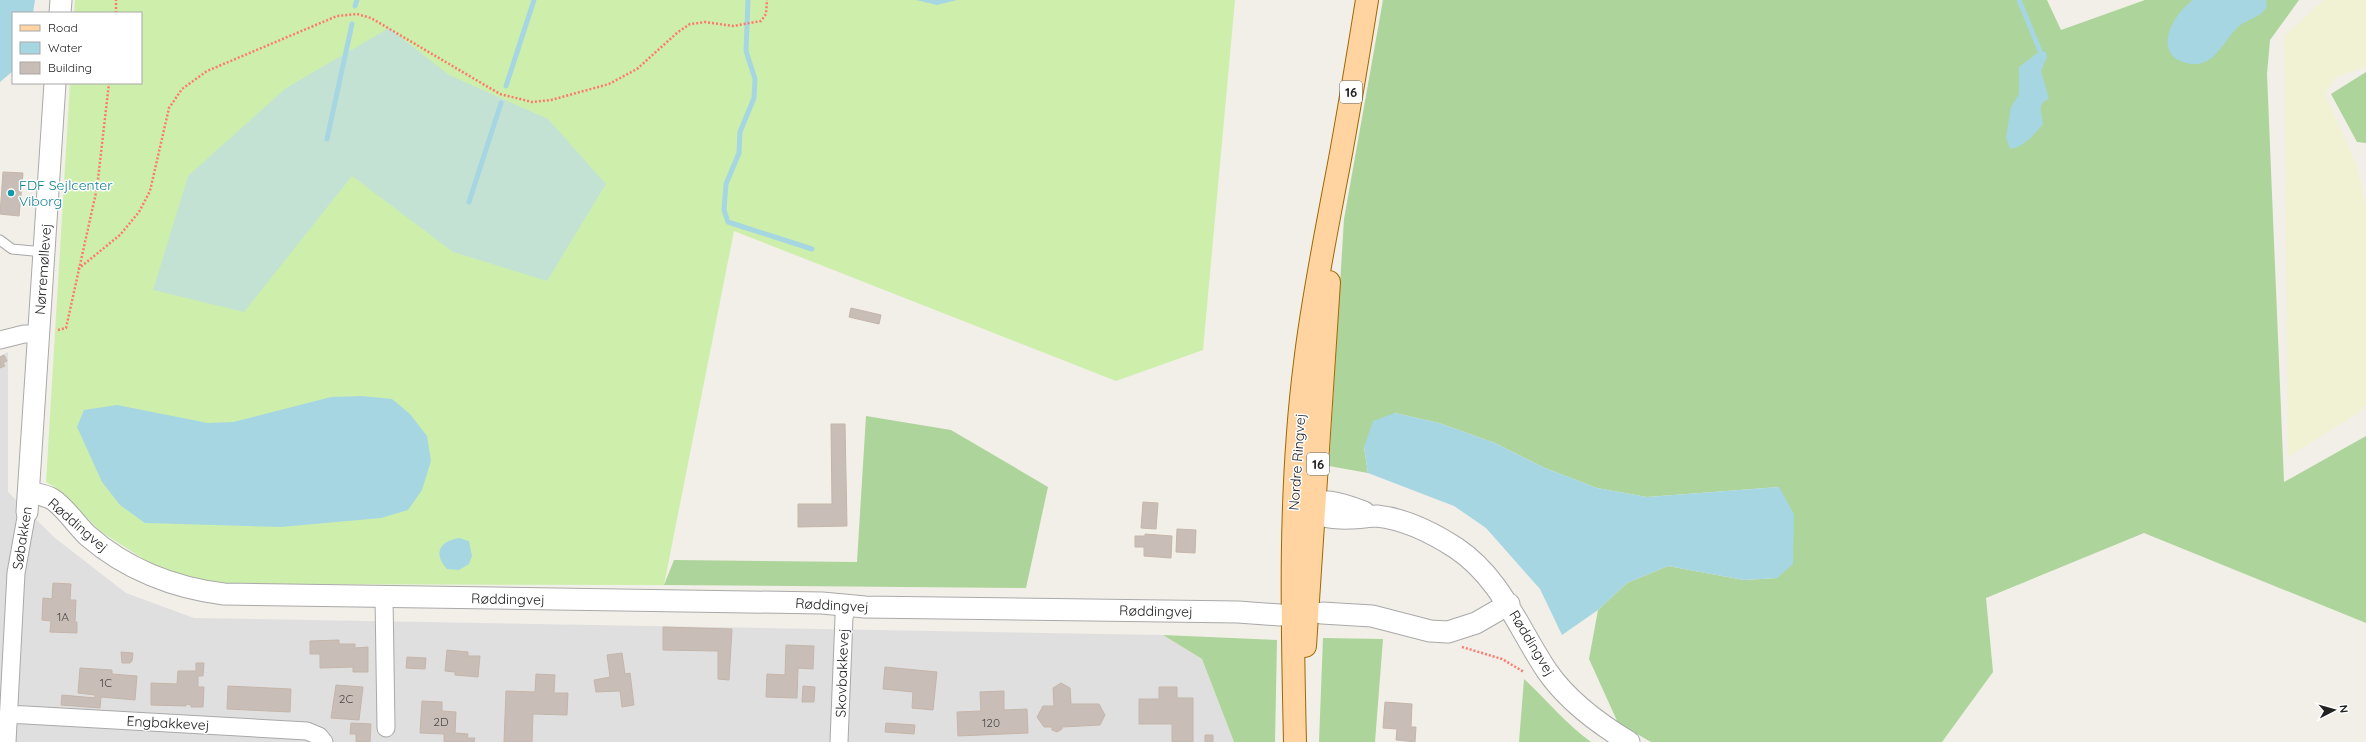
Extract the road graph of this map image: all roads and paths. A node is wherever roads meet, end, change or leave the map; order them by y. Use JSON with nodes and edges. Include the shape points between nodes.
{"nodes":[{"id":1,"x":61,"y":0,"type":"edge"},
{"id":2,"x":116,"y":0,"type":"edge"},
{"id":3,"x":767,"y":0,"type":"edge"},
{"id":4,"x":1367,"y":0,"type":"edge"},
{"id":5,"x":60,"y":12,"type":"edge"},
{"id":6,"x":116,"y":12,"type":"edge"},
{"id":7,"x":55,"y":84,"type":"edge"},
{"id":8,"x":109,"y":84,"type":"edge"},
{"id":9,"x":1335,"y":185,"type":"junction"},
{"id":10,"x":0,"y":240,"type":"edge"},
{"id":11,"x":44,"y":252,"type":"junction"},
{"id":12,"x":78,"y":268,"type":"junction"},
{"id":13,"x":38,"y":334,"type":"junction"},
{"id":14,"x":0,"y":340,"type":"edge"},
{"id":15,"x":28,"y":502,"type":"junction"},
{"id":16,"x":1294,"y":507,"type":"junction"},
{"id":17,"x":1315,"y":508,"type":"junction"},
{"id":18,"x":384,"y":597,"type":"junction"},
{"id":19,"x":1509,"y":604,"type":"junction"},
{"id":20,"x":848,"y":606,"type":"junction"},
{"id":21,"x":1322,"y":614,"type":"dead end"},
{"id":22,"x":1280,"y":615,"type":"dead end"},
{"id":23,"x":8,"y":714,"type":"junction"},
{"id":24,"x":386,"y":728,"type":"dead end"},
{"id":25,"x":0,"y":741,"type":"edge"},
{"id":26,"x":7,"y":742,"type":"edge"},
{"id":27,"x":324,"y":742,"type":"edge"},
{"id":28,"x":839,"y":742,"type":"edge"},
{"id":29,"x":1295,"y":742,"type":"edge"},
{"id":30,"x":1629,"y":742,"type":"edge"}],
"edges":[{"from":1,"to":5,"type":"street"},
{"from":2,"to":6,"type":"path"},
{"from":3,"to":12,"type":"path","via":[[766,14],[761,21],[733,26],[705,22],[690,24],[637,69],[609,84],[551,100],[532,102],[500,94],[371,18],[357,14],[337,16],[208,71],[182,89],[169,108],[150,191],[139,212],[120,235]]},
{"from":4,"to":9,"type":"main road","name":"Nordre Ringvej","number":"16"},
{"from":7,"to":11,"type":"street","name":"Nørremøllevej"},
{"from":8,"to":12,"type":"path","via":[[97,188]]},
{"from":9,"to":16,"type":"main road","name":"Nordre Ringvej","number":"16","via":[[1304,364]]},
{"from":9,"to":17,"type":"main road","name":"Nordre Ringvej","number":"16"},
{"from":10,"to":11,"type":"lane","via":[[12,249]]},
{"from":11,"to":13,"type":"street","name":"Nørremøllevej"},
{"from":12,"to":13,"type":"path","via":[[66,328]]},
{"from":13,"to":14,"type":"street","via":[[24,334]]},
{"from":13,"to":15,"type":"street","name":"Søbakken"},
{"from":15,"to":18,"type":"street","name":"Røddingvej","via":[[51,498],[88,536],[111,554],[134,568],[166,582],[206,592],[245,596]]},
{"from":15,"to":23,"type":"street","name":"Søbakken","via":[[16,573]]},
{"from":16,"to":17,"type":"street","name":"Røddingvej"},
{"from":16,"to":29,"type":"main road","name":"Nordre Ringvej","number":"16","via":[[1292,603]]},
{"from":17,"to":19,"type":"street","name":"Røddingvej","via":[[1349,518],[1391,518],[1430,533],[1457,549],[1485,573]]},
{"from":17,"to":29,"type":"main road","name":"Nordre Ringvej","number":"16"},
{"from":18,"to":20,"type":"street","name":"Røddingvej","via":[[822,603]]},
{"from":18,"to":24,"type":"street"},
{"from":19,"to":21,"type":"street","name":"Røddingvej","via":[[1476,623],[1448,632],[1430,631],[1372,616]]},
{"from":19,"to":30,"type":"street","name":"Røddingvej","via":[[1548,672],[1578,705],[1610,731]]},
{"from":20,"to":22,"type":"street","name":"Røddingvej","via":[[1238,612]]},
{"from":20,"to":28,"type":"street","name":"Skovbakkevej","via":[[844,617]]},
{"from":23,"to":26,"type":"street","name":"Søbakken"},
{"from":23,"to":27,"type":"street","name":"Engbakkevej","via":[[307,731],[319,736]]},
{"from":25,"to":26,"type":"street","name":"Søbakken"}]}
